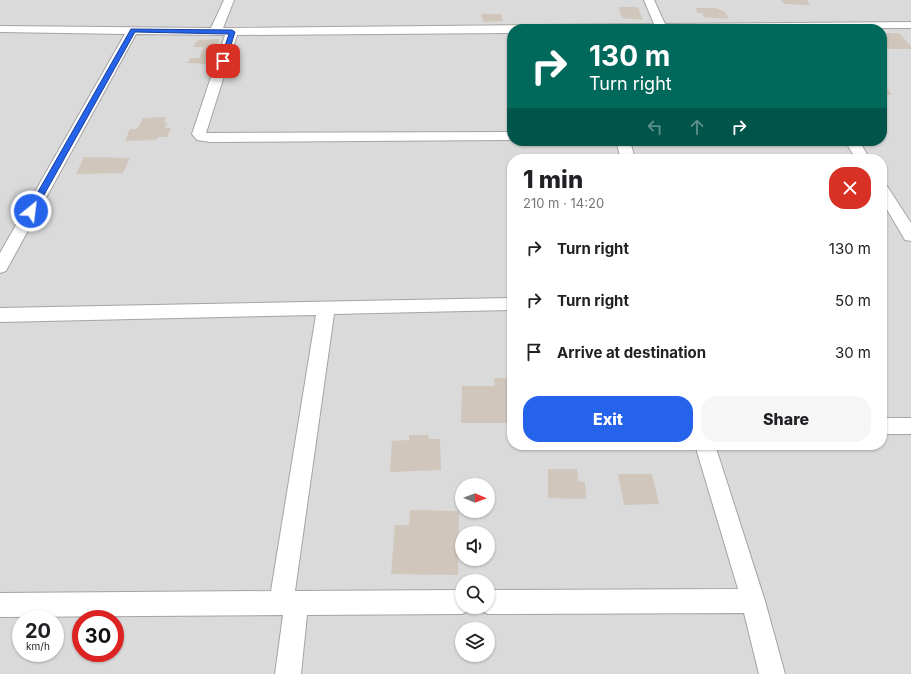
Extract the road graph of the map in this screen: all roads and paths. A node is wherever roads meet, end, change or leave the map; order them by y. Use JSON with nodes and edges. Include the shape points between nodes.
{"nodes":[{"id":1,"x":229,"y":0,"type":"edge"},
{"id":2,"x":649,"y":0,"type":"edge"},
{"id":3,"x":660,"y":24,"type":"edge"},
{"id":4,"x":911,"y":25,"type":"edge"},
{"id":5,"x":887,"y":26,"type":"edge"},
{"id":6,"x":0,"y":29,"type":"edge"},
{"id":7,"x":507,"y":29,"type":"edge"},
{"id":8,"x":133,"y":30,"type":"junction"},
{"id":9,"x":216,"y":31,"type":"junction"},
{"id":10,"x":232,"y":32,"type":"junction"},
{"id":11,"x":507,"y":136,"type":"edge"},
{"id":12,"x":887,"y":197,"type":"edge"},
{"id":13,"x":911,"y":236,"type":"edge"},
{"id":14,"x":0,"y":267,"type":"edge"},
{"id":15,"x":507,"y":304,"type":"edge"},
{"id":16,"x":326,"y":307,"type":"junction"},
{"id":17,"x":0,"y":315,"type":"edge"},
{"id":18,"x":887,"y":426,"type":"edge"},
{"id":19,"x":911,"y":426,"type":"edge"},
{"id":20,"x":707,"y":450,"type":"edge"},
{"id":21,"x":753,"y":601,"type":"junction"},
{"id":22,"x":455,"y":602,"type":"edge"},
{"id":23,"x":495,"y":602,"type":"edge"},
{"id":24,"x":288,"y":603,"type":"junction"},
{"id":25,"x":0,"y":605,"type":"edge"},
{"id":26,"x":288,"y":674,"type":"edge"},
{"id":27,"x":772,"y":674,"type":"edge"}],
"edges":[{"from":1,"to":9,"type":"street"},
{"from":2,"to":3,"type":"street"},
{"from":4,"to":5,"type":"street"},
{"from":6,"to":8,"type":"street"},
{"from":7,"to":10,"type":"street"},
{"from":8,"to":9,"type":"street"},
{"from":8,"to":14,"type":"street"},
{"from":9,"to":10,"type":"street"},
{"from":10,"to":11,"type":"street","via":[[199,134],[202,137]]},
{"from":12,"to":13,"type":"street"},
{"from":15,"to":16,"type":"street"},
{"from":16,"to":17,"type":"street"},
{"from":16,"to":24,"type":"street"},
{"from":18,"to":19,"type":"street"},
{"from":20,"to":21,"type":"street"},
{"from":21,"to":23,"type":"street"},
{"from":21,"to":27,"type":"street"},
{"from":22,"to":24,"type":"street"},
{"from":24,"to":25,"type":"street"},
{"from":24,"to":26,"type":"street"}]}
